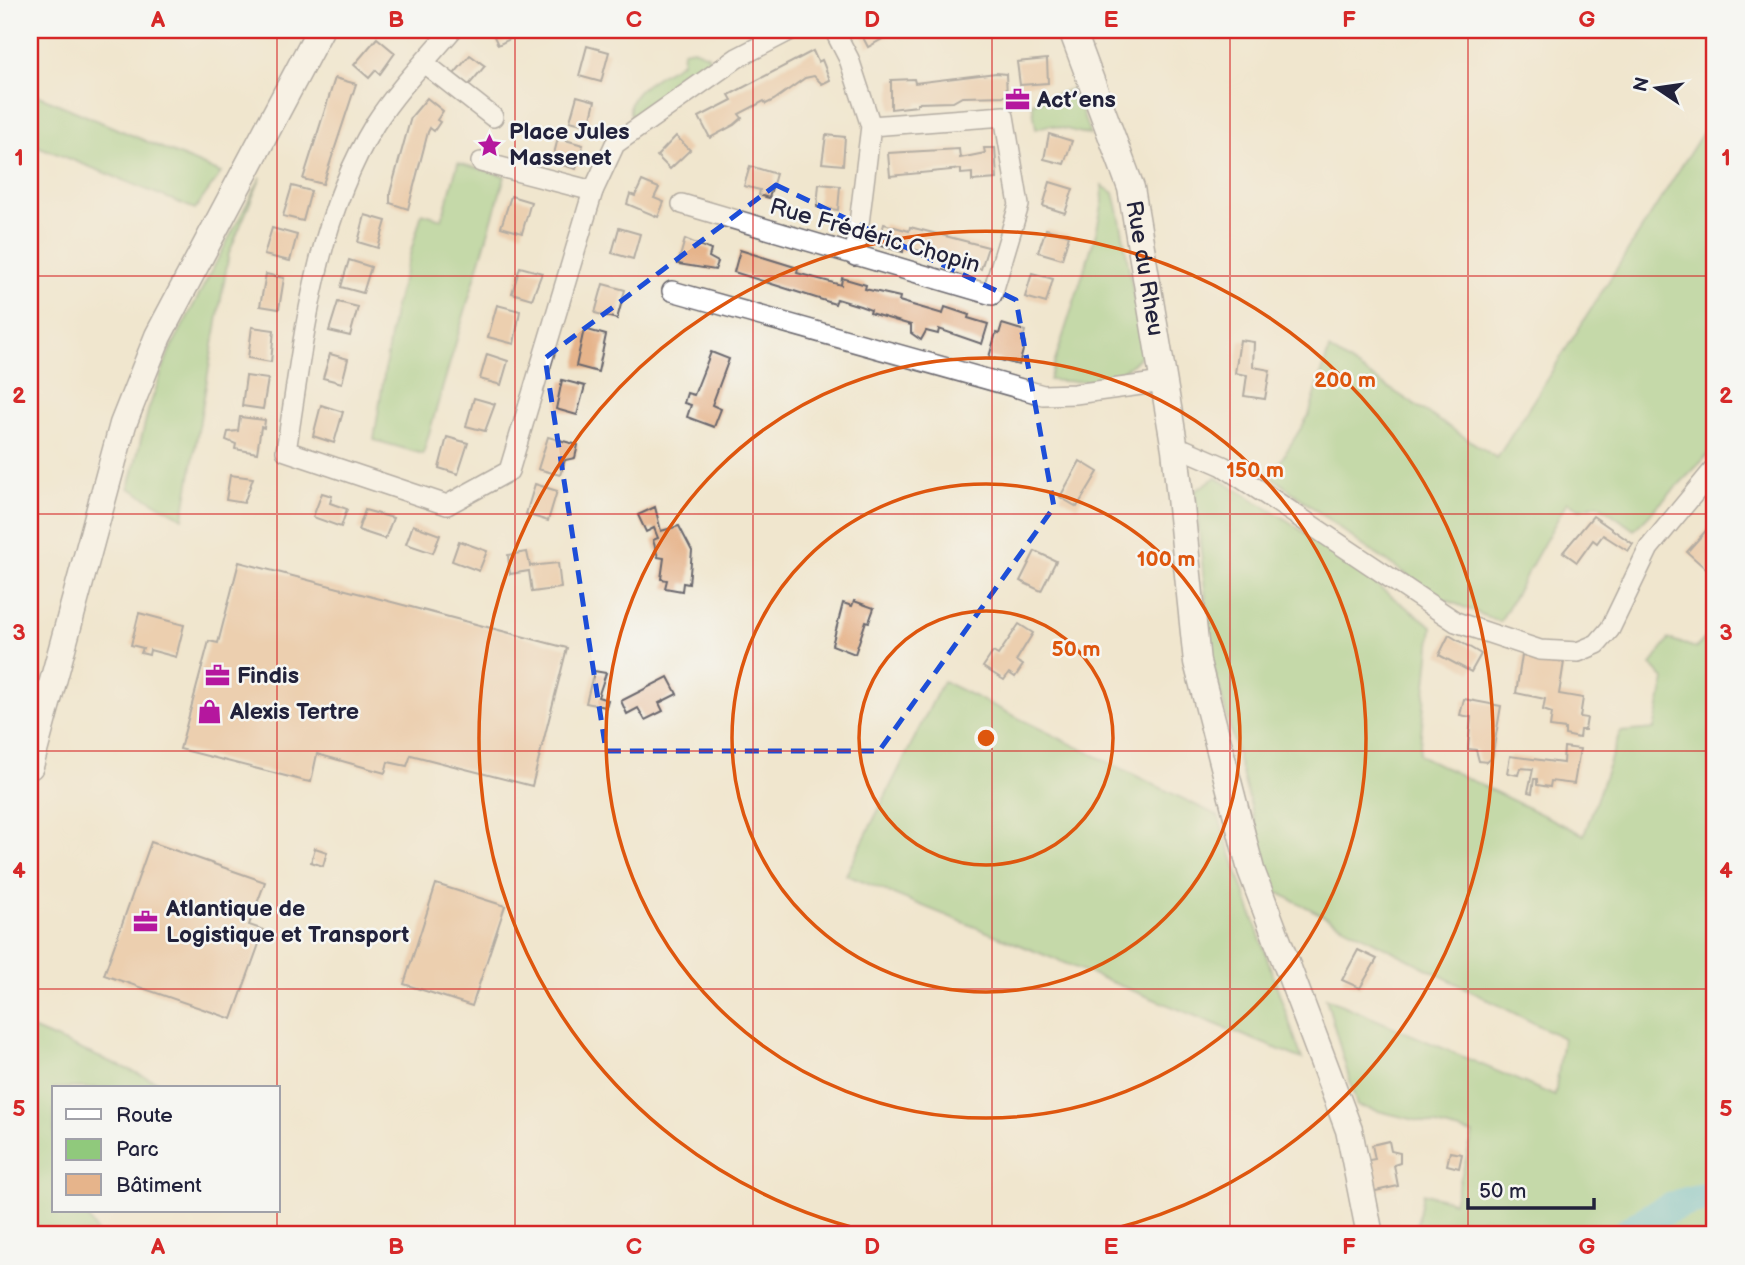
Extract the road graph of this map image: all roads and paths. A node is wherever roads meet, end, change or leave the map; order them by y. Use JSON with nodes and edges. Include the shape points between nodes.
{"nodes":[{"id":1,"x":320,"y":30,"type":"edge"},
{"id":2,"x":452,"y":30,"type":"edge"},
{"id":3,"x":791,"y":30,"type":"edge"},
{"id":4,"x":834,"y":30,"type":"edge"},
{"id":5,"x":1072,"y":30,"type":"edge"},
{"id":6,"x":424,"y":62,"type":"junction"},
{"id":7,"x":493,"y":117,"type":"dead end"},
{"id":8,"x":871,"y":126,"type":"junction"},
{"id":9,"x":481,"y":162,"type":"dead end"},
{"id":10,"x":593,"y":191,"type":"junction"},
{"id":11,"x":682,"y":204,"type":"dead end"},
{"id":12,"x":855,"y":256,"type":"junction"},
{"id":13,"x":672,"y":292,"type":"dead end"},
{"id":14,"x":1163,"y":382,"type":"junction"},
{"id":15,"x":1175,"y":449,"type":"junction"},
{"id":16,"x":1715,"y":468,"type":"edge"},
{"id":17,"x":30,"y":766,"type":"edge"},
{"id":18,"x":1370,"y":1235,"type":"edge"}],
"edges":[{"from":1,"to":17,"type":"street","via":[[158,335],[123,424]]},
{"from":2,"to":6,"type":"street"},
{"from":3,"to":10,"type":"street","via":[[737,58],[615,144]]},
{"from":4,"to":8,"type":"street","via":[[849,59]]},
{"from":5,"to":14,"type":"street","name":"Rue du Rheu","via":[[1130,188]]},
{"from":6,"to":7,"type":"street"},
{"from":6,"to":10,"type":"street","via":[[375,123],[325,235],[313,277],[286,451],[447,505],[509,471]]},
{"from":8,"to":12,"type":"street"},
{"from":8,"to":12,"type":"street","name":"Rue Frédéric Chopin","via":[[1004,116],[1018,205],[992,295]]},
{"from":9,"to":10,"type":"street"},
{"from":11,"to":12,"type":"street","name":"Rue Frédéric Chopin"},
{"from":13,"to":14,"type":"street","via":[[1043,395]]},
{"from":14,"to":15,"type":"street","name":"Rue du Rheu"},
{"from":15,"to":16,"type":"street","via":[[1223,466],[1456,622],[1540,650],[1578,652],[1597,644],[1610,629],[1648,548]]},
{"from":15,"to":18,"type":"street","name":"Rue du Rheu","via":[[1197,662],[1251,870],[1349,1130]]}]}
